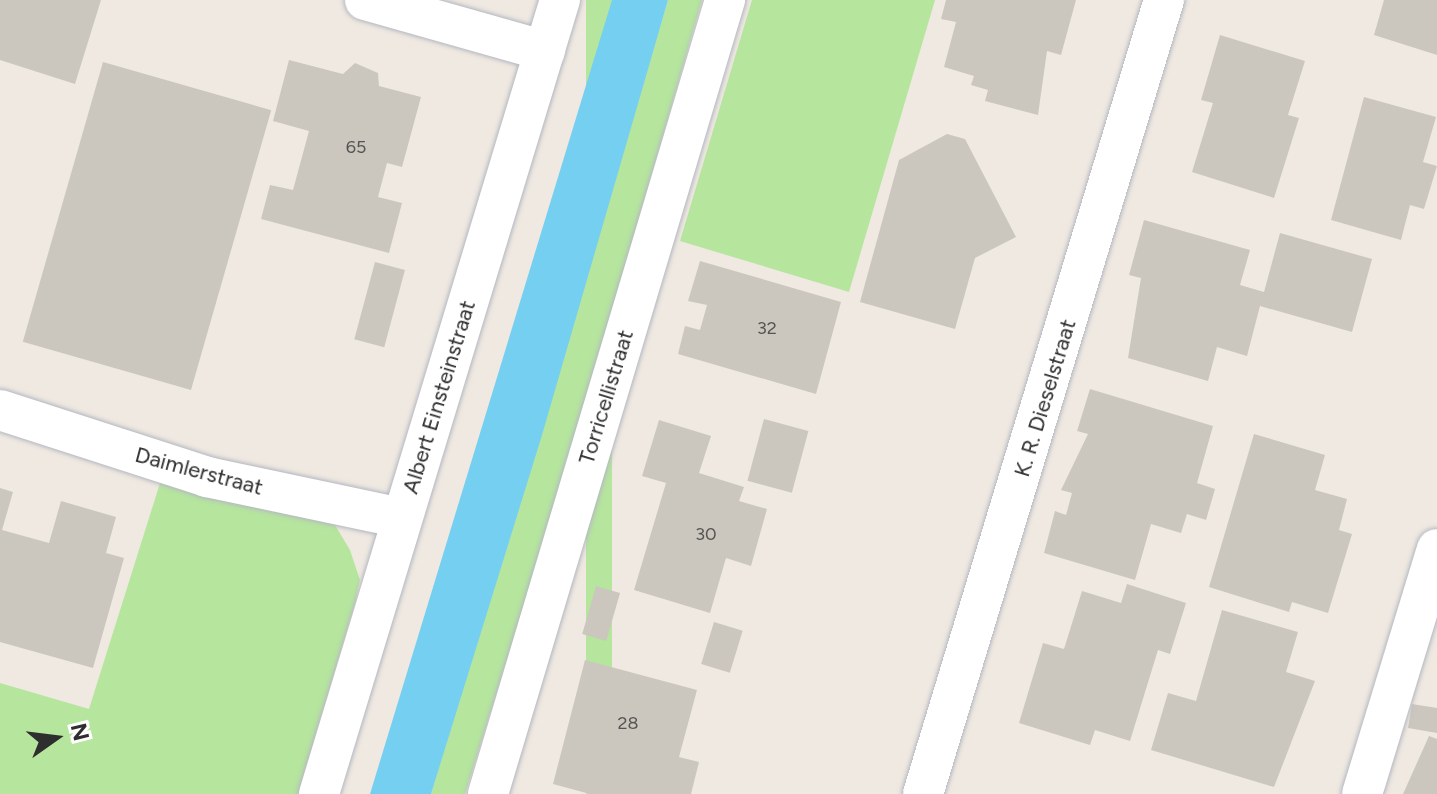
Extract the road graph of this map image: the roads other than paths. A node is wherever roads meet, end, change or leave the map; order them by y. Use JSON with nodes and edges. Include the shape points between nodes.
{"nodes":[{"id":1,"x":365,"y":0,"type":"edge"},
{"id":2,"x":560,"y":0,"type":"edge"},
{"id":3,"x":725,"y":0,"type":"edge"},
{"id":4,"x":1164,"y":0,"type":"edge"},
{"id":5,"x":545,"y":51,"type":"junction"},
{"id":6,"x":0,"y":410,"type":"edge"},
{"id":7,"x":401,"y":518,"type":"junction"},
{"id":8,"x":1437,"y":549,"type":"edge"},
{"id":9,"x":319,"y":794,"type":"edge"},
{"id":10,"x":488,"y":794,"type":"edge"},
{"id":11,"x":923,"y":794,"type":"edge"},
{"id":12,"x":1362,"y":794,"type":"edge"}],
"edges":[{"from":1,"to":5,"type":"street"},
{"from":2,"to":5,"type":"street","name":"Albert Einsteinstraat"},
{"from":3,"to":10,"type":"street","name":"Torricellistraat"},
{"from":4,"to":11,"type":"street","name":"K. R. Dieselstraat"},
{"from":5,"to":7,"type":"street","name":"Albert Einsteinstraat"},
{"from":6,"to":7,"type":"street","name":"Daimlerstraat","via":[[207,477]]},
{"from":7,"to":9,"type":"street","name":"Albert Einsteinstraat"},
{"from":8,"to":12,"type":"street"}]}
